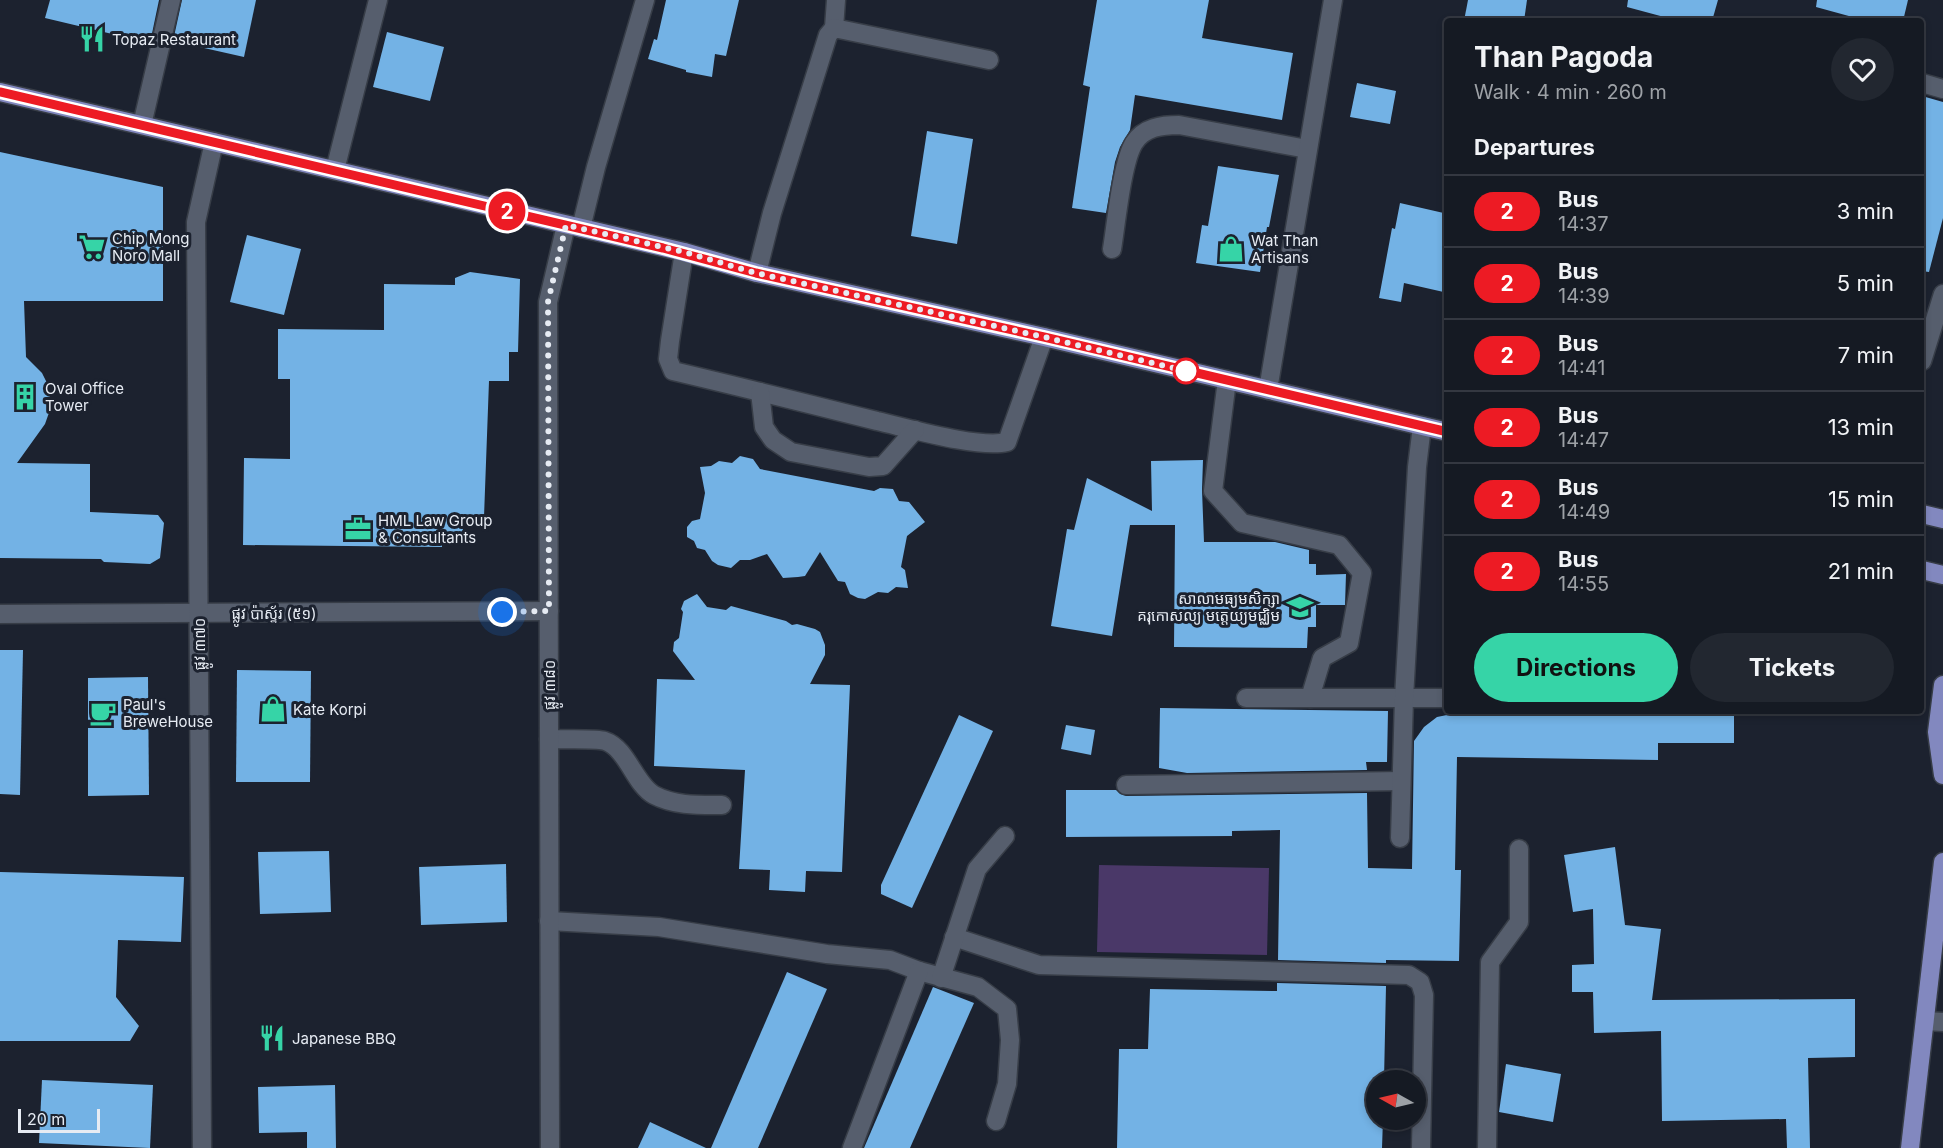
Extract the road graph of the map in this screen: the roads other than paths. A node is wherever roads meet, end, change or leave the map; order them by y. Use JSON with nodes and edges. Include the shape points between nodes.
{"nodes":[{"id":1,"x":171,"y":0,"type":"edge"},
{"id":2,"x":378,"y":0,"type":"edge"},
{"id":3,"x":645,"y":0,"type":"edge"},
{"id":4,"x":836,"y":0,"type":"edge"},
{"id":5,"x":1333,"y":0,"type":"edge"},
{"id":6,"x":834,"y":28,"type":"junction"},
{"id":7,"x":989,"y":60,"type":"dead end"},
{"id":8,"x":1924,"y":84,"type":"edge"},
{"id":9,"x":1943,"y":89,"type":"edge"},
{"id":10,"x":0,"y":92,"type":"edge"},
{"id":11,"x":142,"y":125,"type":"junction"},
{"id":12,"x":214,"y":142,"type":"junction"},
{"id":13,"x":1307,"y":149,"type":"junction"},
{"id":14,"x":335,"y":170,"type":"junction"},
{"id":15,"x":574,"y":226,"type":"junction"},
{"id":16,"x":1112,"y":249,"type":"dead end"},
{"id":17,"x":684,"y":252,"type":"junction"},
{"id":18,"x":756,"y":273,"type":"junction"},
{"id":19,"x":1943,"y":294,"type":"edge"},
{"id":20,"x":1044,"y":337,"type":"junction"},
{"id":21,"x":1924,"y":355,"type":"edge"},
{"id":22,"x":1227,"y":380,"type":"junction"},
{"id":23,"x":1268,"y":390,"type":"junction"},
{"id":24,"x":760,"y":392,"type":"junction"},
{"id":25,"x":1422,"y":426,"type":"junction"},
{"id":26,"x":915,"y":430,"type":"junction"},
{"id":27,"x":1444,"y":431,"type":"edge"},
{"id":28,"x":1924,"y":514,"type":"edge"},
{"id":29,"x":1943,"y":519,"type":"edge"},
{"id":30,"x":1924,"y":570,"type":"edge"},
{"id":31,"x":1943,"y":575,"type":"edge"},
{"id":32,"x":549,"y":611,"type":"junction"},
{"id":33,"x":198,"y":613,"type":"junction"},
{"id":34,"x":0,"y":614,"type":"edge"},
{"id":35,"x":1943,"y":685,"type":"edge"},
{"id":36,"x":1246,"y":698,"type":"dead end"},
{"id":37,"x":1310,"y":698,"type":"junction"},
{"id":38,"x":1404,"y":698,"type":"junction"},
{"id":39,"x":1444,"y":698,"type":"edge"},
{"id":40,"x":549,"y":739,"type":"junction"},
{"id":41,"x":1943,"y":775,"type":"edge"},
{"id":42,"x":1401,"y":781,"type":"junction"},
{"id":43,"x":1126,"y":785,"type":"dead end"},
{"id":44,"x":722,"y":805,"type":"dead end"},
{"id":45,"x":1005,"y":836,"type":"dead end"},
{"id":46,"x":1400,"y":838,"type":"dead end"},
{"id":47,"x":1519,"y":849,"type":"dead end"},
{"id":48,"x":1943,"y":862,"type":"edge"},
{"id":49,"x":549,"y":921,"type":"junction"},
{"id":50,"x":954,"y":937,"type":"junction"},
{"id":51,"x":919,"y":971,"type":"junction"},
{"id":52,"x":941,"y":978,"type":"junction"},
{"id":53,"x":1934,"y":1022,"type":"edge"},
{"id":54,"x":996,"y":1120,"type":"dead end"},
{"id":55,"x":202,"y":1148,"type":"edge"},
{"id":56,"x":550,"y":1148,"type":"edge"},
{"id":57,"x":852,"y":1148,"type":"edge"},
{"id":58,"x":1421,"y":1148,"type":"edge"},
{"id":59,"x":1488,"y":1148,"type":"edge"},
{"id":60,"x":1910,"y":1148,"type":"edge"}],
"edges":[{"from":1,"to":11,"type":"street"},
{"from":2,"to":14,"type":"street"},
{"from":3,"to":15,"type":"street","name":"ផ្លូវ ៣៨០","via":[[596,167]]},
{"from":4,"to":6,"type":"street"},
{"from":5,"to":13,"type":"street"},
{"from":6,"to":7,"type":"street"},
{"from":6,"to":18,"type":"street","via":[[828,35]]},
{"from":8,"to":9,"type":"street"},
{"from":10,"to":11,"type":"main road"},
{"from":11,"to":12,"type":"main road"},
{"from":12,"to":14,"type":"main road"},
{"from":12,"to":33,"type":"street","name":"ផ្លូវ ៣៧០","via":[[196,222]]},
{"from":13,"to":16,"type":"street","via":[[1179,125],[1159,125],[1134,144]]},
{"from":13,"to":23,"type":"street"},
{"from":14,"to":15,"type":"main road"},
{"from":15,"to":17,"type":"main road"},
{"from":15,"to":32,"type":"street","name":"ផ្លូវ ៣៨០","via":[[548,302]]},
{"from":17,"to":18,"type":"main road"},
{"from":17,"to":24,"type":"street","via":[[668,359],[673,371]]},
{"from":18,"to":20,"type":"main road"},
{"from":19,"to":21,"type":"street"},
{"from":20,"to":22,"type":"main road"},
{"from":20,"to":26,"type":"street","via":[[1007,442],[985,443]]},
{"from":22,"to":23,"type":"main road"},
{"from":22,"to":37,"type":"street","via":[[1213,491],[1242,523],[1339,545],[1362,573],[1349,643],[1322,658]]},
{"from":23,"to":25,"type":"main road"},
{"from":24,"to":26,"type":"street"},
{"from":24,"to":26,"type":"street","via":[[764,427],[773,440],[791,452],[869,467],[883,466]]},
{"from":25,"to":27,"type":"main road"},
{"from":25,"to":38,"type":"street"},
{"from":28,"to":29,"type":"main road"},
{"from":30,"to":31,"type":"main road"},
{"from":32,"to":33,"type":"street","name":"ផ្លូវ ប៉ាស្ទ័រ (៥១)"},
{"from":32,"to":40,"type":"street","name":"ផ្លូវ ៣៨០"},
{"from":33,"to":34,"type":"street","name":"ផ្លូវ ប៉ាស្ទ័រ (៥១)"},
{"from":33,"to":55,"type":"street","name":"ផ្លូវ ៣៧០"},
{"from":35,"to":41,"type":"main road","via":[[1937,732]]},
{"from":36,"to":37,"type":"street"},
{"from":37,"to":38,"type":"street"},
{"from":38,"to":39,"type":"street"},
{"from":38,"to":42,"type":"street"},
{"from":40,"to":44,"type":"street","via":[[605,741],[620,751],[652,794],[680,804]]},
{"from":40,"to":49,"type":"street","name":"ផ្លូវ ៣៨០"},
{"from":42,"to":43,"type":"street"},
{"from":42,"to":46,"type":"street"},
{"from":45,"to":50,"type":"street","via":[[977,869]]},
{"from":47,"to":59,"type":"street","via":[[1519,922],[1490,962]]},
{"from":48,"to":53,"type":"main road"},
{"from":49,"to":51,"type":"street","via":[[659,927],[890,960]]},
{"from":49,"to":56,"type":"street","name":"ផ្លូវ ៣៨០"},
{"from":50,"to":52,"type":"street"},
{"from":50,"to":58,"type":"street","via":[[1039,965],[1409,975],[1420,982],[1424,995]]},
{"from":51,"to":52,"type":"street"},
{"from":51,"to":57,"type":"street"},
{"from":52,"to":54,"type":"street","via":[[978,987],[1007,1009],[1007,1084]]},
{"from":53,"to":60,"type":"main road"}]}
